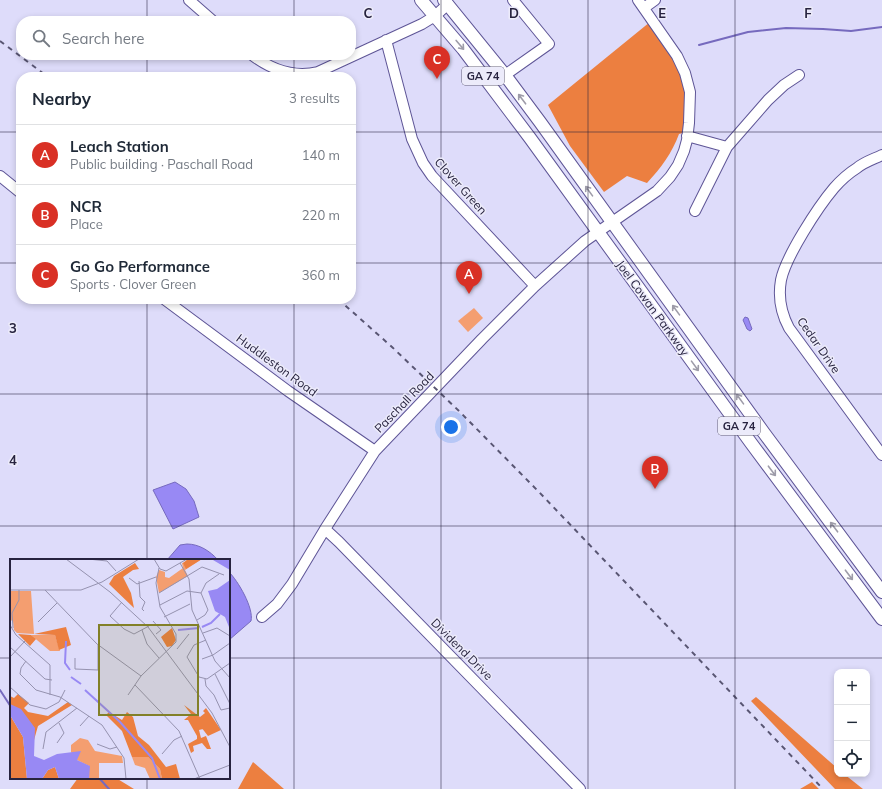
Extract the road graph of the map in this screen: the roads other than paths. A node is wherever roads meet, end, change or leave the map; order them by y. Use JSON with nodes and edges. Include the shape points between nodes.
{"nodes":[{"id":1,"x":189,"y":0,"type":"edge"},
{"id":2,"x":421,"y":0,"type":"edge"},
{"id":3,"x":512,"y":0,"type":"edge"},
{"id":4,"x":655,"y":0,"type":"edge"},
{"id":5,"x":446,"y":2,"type":"edge"},
{"id":6,"x":641,"y":4,"type":"edge"},
{"id":7,"x":207,"y":16,"type":"edge"},
{"id":8,"x":430,"y":19,"type":"junction"},
{"id":9,"x":386,"y":40,"type":"junction"},
{"id":10,"x":356,"y":55,"type":"edge"},
{"id":11,"x":260,"y":60,"type":"edge"},
{"id":12,"x":345,"y":60,"type":"edge"},
{"id":13,"x":282,"y":72,"type":"edge"},
{"id":14,"x":318,"y":72,"type":"edge"},
{"id":15,"x":800,"y":75,"type":"dead end"},
{"id":16,"x":505,"y":76,"type":"junction"},
{"id":17,"x":687,"y":136,"type":"junction"},
{"id":18,"x":727,"y":147,"type":"junction"},
{"id":19,"x":882,"y":155,"type":"edge"},
{"id":20,"x":0,"y":176,"type":"edge"},
{"id":21,"x":16,"y":189,"type":"edge"},
{"id":22,"x":695,"y":211,"type":"dead end"},
{"id":23,"x":612,"y":223,"type":"junction"},
{"id":24,"x":598,"y":232,"type":"junction"},
{"id":25,"x":535,"y":286,"type":"junction"},
{"id":26,"x":171,"y":304,"type":"edge"},
{"id":27,"x":375,"y":451,"type":"junction"},
{"id":28,"x":882,"y":455,"type":"edge"},
{"id":29,"x":325,"y":529,"type":"junction"},
{"id":30,"x":882,"y":592,"type":"edge"},
{"id":31,"x":262,"y":617,"type":"dead end"},
{"id":32,"x":882,"y":619,"type":"edge"},
{"id":33,"x":580,"y":789,"type":"edge"}],
"edges":[{"from":1,"to":7,"type":"street"},
{"from":2,"to":8,"type":"main road","name":"Joel Cowan Parkway","number":"GA 74"},
{"from":3,"to":16,"type":"street","via":[[549,44]]},
{"from":4,"to":6,"type":"street"},
{"from":5,"to":8,"type":"street"},
{"from":5,"to":16,"type":"main road","name":"Joel Cowan Parkway","number":"GA 74"},
{"from":6,"to":17,"type":"street","name":"Paschall Road","via":[[677,56],[685,73],[690,92]]},
{"from":8,"to":9,"type":"street"},
{"from":8,"to":24,"type":"main road","name":"Joel Cowan Parkway","number":"GA 74","one_way":true,"via":[[464,49]]},
{"from":9,"to":10,"type":"street"},
{"from":9,"to":25,"type":"street","name":"Clover Green","via":[[412,139],[423,163],[432,176]]},
{"from":11,"to":13,"type":"street"},
{"from":12,"to":14,"type":"street"},
{"from":15,"to":18,"type":"street","via":[[768,100]]},
{"from":23,"to":16,"type":"main road","name":"Joel Cowan Parkway","number":"GA 74","one_way":true},
{"from":17,"to":18,"type":"street"},
{"from":17,"to":23,"type":"street","name":"Paschall Road","via":[[678,165],[666,182]]},
{"from":18,"to":22,"type":"street"},
{"from":19,"to":28,"type":"street","name":"Cedar Drive","via":[[859,166],[834,188],[812,219],[784,269],[780,292],[784,318],[789,328]]},
{"from":20,"to":21,"type":"street"},
{"from":23,"to":24,"type":"street","name":"Paschall Road"},
{"from":30,"to":23,"type":"main road","name":"Joel Cowan Parkway","number":"GA 74","one_way":true},
{"from":24,"to":25,"type":"street","name":"Paschall Road"},
{"from":24,"to":32,"type":"main road","name":"Joel Cowan Parkway","number":"GA 74","one_way":true},
{"from":25,"to":27,"type":"street","name":"Paschall Road"},
{"from":26,"to":27,"type":"street","name":"Huddleston Road"},
{"from":27,"to":29,"type":"street","name":"Paschall Road"},
{"from":29,"to":31,"type":"street","name":"Paschall Road","via":[[292,584],[277,604]]},
{"from":29,"to":33,"type":"street","name":"Dividend Drive"}]}
